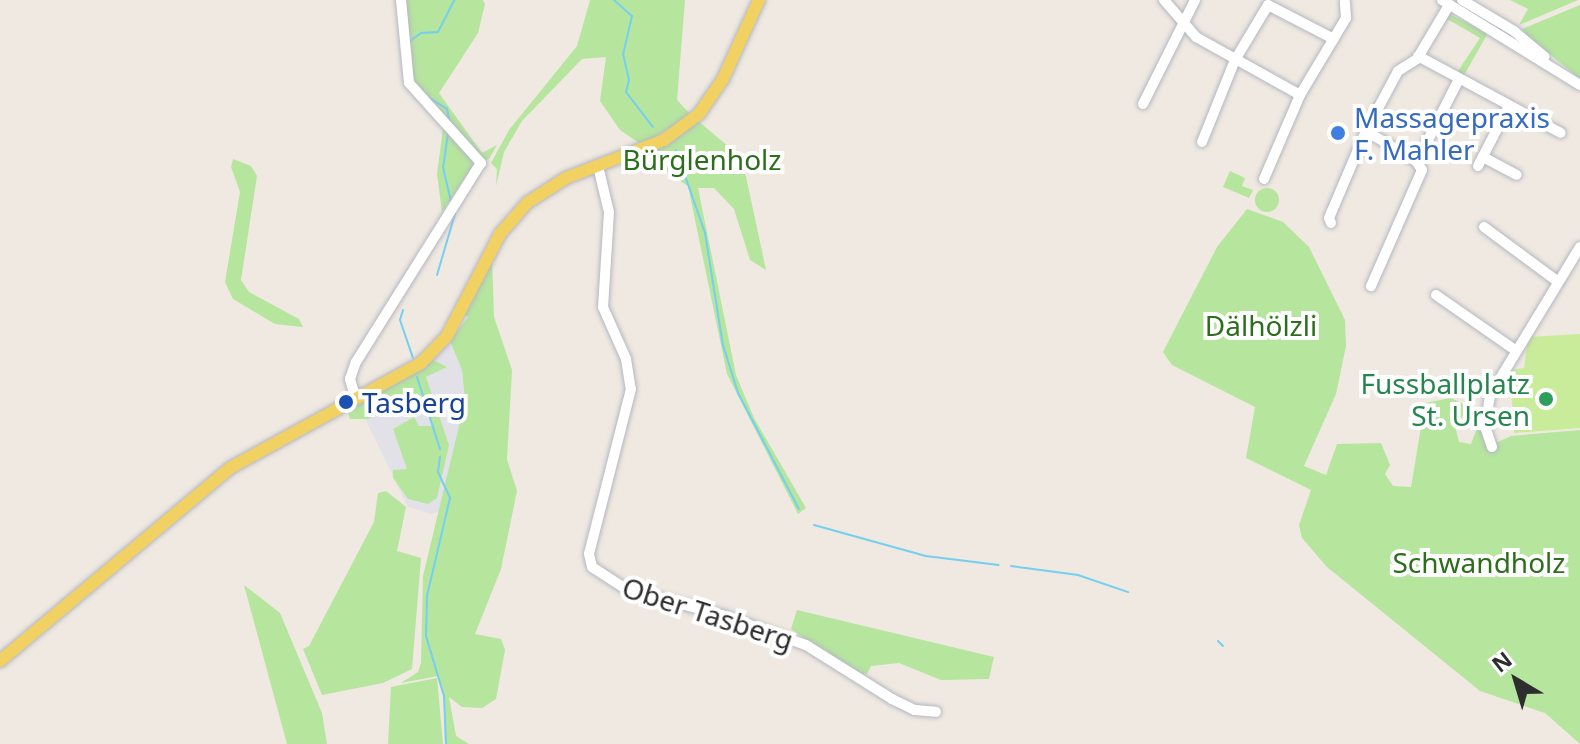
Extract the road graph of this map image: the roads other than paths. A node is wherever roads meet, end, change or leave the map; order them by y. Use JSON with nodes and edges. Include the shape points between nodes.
{"nodes":[{"id":1,"x":401,"y":0,"type":"edge"},
{"id":2,"x":759,"y":0,"type":"edge"},
{"id":3,"x":1164,"y":0,"type":"edge"},
{"id":4,"x":1195,"y":0,"type":"edge"},
{"id":5,"x":1462,"y":0,"type":"edge"},
{"id":6,"x":1345,"y":2,"type":"edge"},
{"id":7,"x":1445,"y":2,"type":"edge"},
{"id":8,"x":1180,"y":23,"type":"junction"},
{"id":9,"x":1334,"y":39,"type":"junction"},
{"id":10,"x":1418,"y":56,"type":"junction"},
{"id":11,"x":1235,"y":60,"type":"junction"},
{"id":12,"x":1549,"y":66,"type":"junction"},
{"id":13,"x":1459,"y":79,"type":"junction"},
{"id":14,"x":1580,"y":85,"type":"edge"},
{"id":15,"x":1300,"y":95,"type":"junction"},
{"id":16,"x":1143,"y":104,"type":"dead end"},
{"id":17,"x":1509,"y":106,"type":"junction"},
{"id":18,"x":1366,"y":131,"type":"junction"},
{"id":19,"x":1561,"y":133,"type":"dead end"},
{"id":20,"x":1202,"y":142,"type":"dead end"},
{"id":21,"x":1427,"y":142,"type":"dead end"},
{"id":22,"x":598,"y":166,"type":"junction"},
{"id":23,"x":1517,"y":175,"type":"dead end"},
{"id":24,"x":1264,"y":179,"type":"dead end"},
{"id":25,"x":1334,"y":205,"type":"dead end"},
{"id":26,"x":1484,"y":227,"type":"dead end"},
{"id":27,"x":1580,"y":247,"type":"edge"},
{"id":28,"x":1381,"y":263,"type":"junction"},
{"id":29,"x":1391,"y":269,"type":"dead end"},
{"id":30,"x":1557,"y":281,"type":"junction"},
{"id":31,"x":1371,"y":286,"type":"dead end"},
{"id":32,"x":1436,"y":295,"type":"dead end"},
{"id":33,"x":1515,"y":350,"type":"junction"},
{"id":34,"x":356,"y":399,"type":"junction"},
{"id":35,"x":1492,"y":447,"type":"dead end"},
{"id":36,"x":0,"y":661,"type":"edge"},
{"id":37,"x":936,"y":712,"type":"dead end"}],
"edges":[{"from":1,"to":34,"type":"street","via":[[409,83],[484,163],[356,362],[350,379]]},
{"from":2,"to":22,"type":"main road","via":[[723,79],[699,114],[677,132]]},
{"from":3,"to":8,"type":"street"},
{"from":4,"to":8,"type":"street"},
{"from":5,"to":12,"type":"street","via":[[1514,31]]},
{"from":6,"to":9,"type":"street","via":[[1347,17]]},
{"from":7,"to":10,"type":"street"},
{"from":7,"to":12,"type":"street"},
{"from":8,"to":11,"type":"street"},
{"from":8,"to":16,"type":"street"},
{"from":9,"to":11,"type":"street","via":[[1270,4]]},
{"from":9,"to":15,"type":"street"},
{"from":10,"to":13,"type":"street"},
{"from":10,"to":18,"type":"street","via":[[1398,71]]},
{"from":11,"to":15,"type":"street"},
{"from":11,"to":20,"type":"street"},
{"from":12,"to":14,"type":"street"},
{"from":13,"to":17,"type":"street"},
{"from":13,"to":21,"type":"street"},
{"from":15,"to":24,"type":"street"},
{"from":17,"to":19,"type":"street"},
{"from":17,"to":23,"type":"street","via":[[1480,162]]},
{"from":18,"to":25,"type":"street"},
{"from":18,"to":28,"type":"street","via":[[1422,168]]},
{"from":22,"to":34,"type":"main road","via":[[551,186],[520,209],[495,243],[438,347],[407,373]]},
{"from":22,"to":37,"type":"street","name":"Ober Tasberg","via":[[609,212],[603,307],[626,359],[631,389],[589,554],[592,567],[626,589],[806,645],[892,699],[915,710]]},
{"from":26,"to":30,"type":"street"},
{"from":27,"to":30,"type":"street"},
{"from":28,"to":29,"type":"street"},
{"from":28,"to":31,"type":"street"},
{"from":30,"to":33,"type":"street"},
{"from":32,"to":33,"type":"street"},
{"from":33,"to":35,"type":"street","via":[[1488,400],[1485,427]]},
{"from":34,"to":36,"type":"main road","via":[[264,446],[210,483]]}]}
